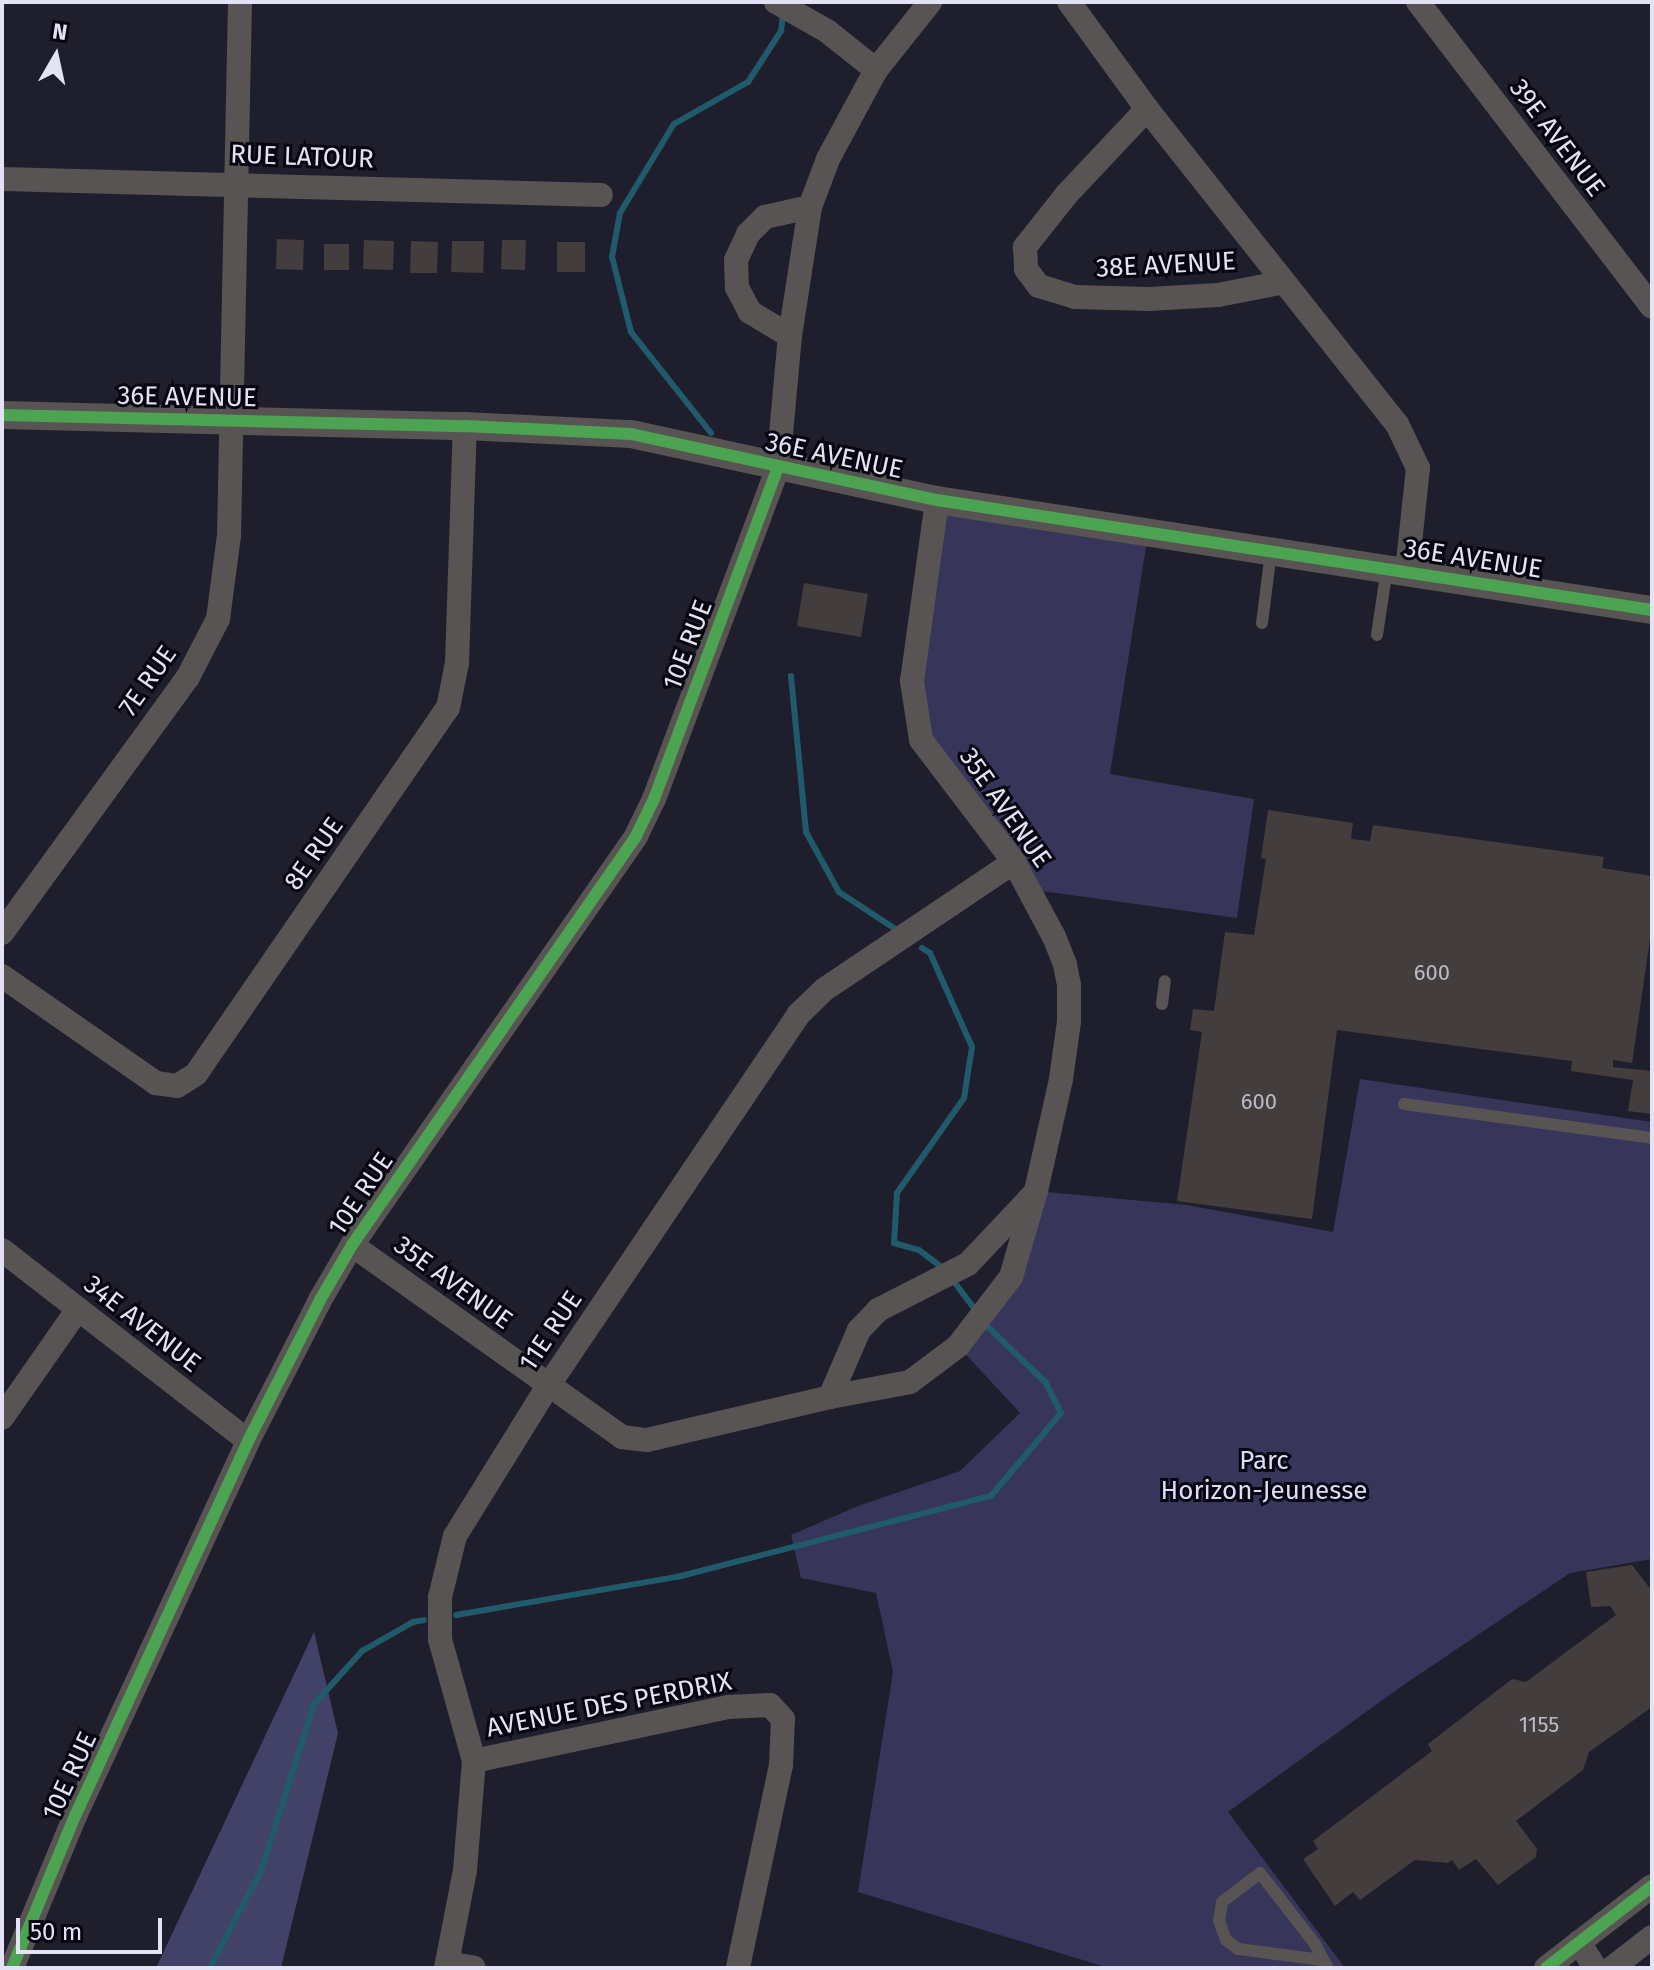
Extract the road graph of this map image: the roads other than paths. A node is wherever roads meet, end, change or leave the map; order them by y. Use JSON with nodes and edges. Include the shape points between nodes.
{"nodes":[{"id":1,"x":240,"y":2,"type":"edge"},
{"id":2,"x":776,"y":2,"type":"edge"},
{"id":3,"x":930,"y":2,"type":"edge"},
{"id":4,"x":1069,"y":2,"type":"edge"},
{"id":5,"x":1418,"y":2,"type":"edge"},
{"id":6,"x":876,"y":70,"type":"junction"},
{"id":7,"x":1147,"y":109,"type":"junction"},
{"id":8,"x":2,"y":179,"type":"edge"},
{"id":9,"x":236,"y":183,"type":"junction"},
{"id":10,"x":601,"y":195,"type":"dead end"},
{"id":11,"x":810,"y":207,"type":"junction"},
{"id":12,"x":1284,"y":282,"type":"junction"},
{"id":13,"x":1652,"y":307,"type":"edge"},
{"id":14,"x":790,"y":336,"type":"junction"},
{"id":15,"x":2,"y":415,"type":"edge"},
{"id":16,"x":230,"y":420,"type":"junction"},
{"id":17,"x":465,"y":426,"type":"junction"},
{"id":18,"x":778,"y":467,"type":"junction"},
{"id":19,"x":937,"y":500,"type":"junction"},
{"id":20,"x":1271,"y":552,"type":"junction"},
{"id":21,"x":1397,"y":570,"type":"junction"},
{"id":22,"x":1652,"y":610,"type":"edge"},
{"id":23,"x":1262,"y":623,"type":"dead end"},
{"id":24,"x":1377,"y":635,"type":"dead end"},
{"id":25,"x":1014,"y":862,"type":"junction"},
{"id":26,"x":2,"y":933,"type":"edge"},
{"id":27,"x":2,"y":976,"type":"edge"},
{"id":28,"x":1165,"y":981,"type":"dead end"},
{"id":29,"x":1162,"y":1004,"type":"dead end"},
{"id":30,"x":1404,"y":1104,"type":"dead end"},
{"id":31,"x":1652,"y":1138,"type":"edge"},
{"id":32,"x":1036,"y":1191,"type":"junction"},
{"id":33,"x":352,"y":1245,"type":"junction"},
{"id":34,"x":2,"y":1250,"type":"edge"},
{"id":35,"x":78,"y":1309,"type":"junction"},
{"id":36,"x":548,"y":1386,"type":"junction"},
{"id":37,"x":830,"y":1397,"type":"junction"},
{"id":38,"x":2,"y":1418,"type":"edge"},
{"id":39,"x":248,"y":1441,"type":"junction"},
{"id":40,"x":474,"y":1761,"type":"junction"},
{"id":41,"x":1652,"y":1886,"type":"edge"},
{"id":42,"x":1652,"y":1937,"type":"edge"},
{"id":43,"x":1579,"y":1942,"type":"junction"},
{"id":44,"x":1325,"y":1964,"type":"edge"},
{"id":45,"x":446,"y":1965,"type":"edge"},
{"id":46,"x":12,"y":1968,"type":"edge"},
{"id":47,"x":474,"y":1968,"type":"edge"},
{"id":48,"x":738,"y":1968,"type":"edge"},
{"id":49,"x":1546,"y":1968,"type":"edge"},
{"id":50,"x":1595,"y":1968,"type":"edge"},
{"id":51,"x":1612,"y":1968,"type":"edge"}],
"edges":[{"from":1,"to":9,"type":"street","name":"7E RUE"},
{"from":2,"to":6,"type":"street","via":[[827,31]]},
{"from":3,"to":6,"type":"street","name":"10E RUE"},
{"from":4,"to":7,"type":"street","name":"38E AVENUE"},
{"from":5,"to":13,"type":"street","name":"39E AVENUE"},
{"from":6,"to":11,"type":"street","name":"10E RUE","via":[[828,159]]},
{"from":7,"to":12,"type":"street","name":"38E AVENUE"},
{"from":7,"to":12,"type":"street","name":"38E AVENUE","via":[[1025,247],[1026,269],[1039,286],[1075,297],[1149,299],[1218,295]]},
{"from":8,"to":9,"type":"street","name":"RUE LATOUR"},
{"from":9,"to":10,"type":"street","name":"RUE LATOUR"},
{"from":9,"to":16,"type":"street","name":"7E RUE"},
{"from":11,"to":14,"type":"street","name":"10E RUE"},
{"from":11,"to":14,"type":"street","via":[[765,217],[748,234],[736,260],[737,288],[750,312]]},
{"from":12,"to":21,"type":"street","name":"38E AVENUE","via":[[1397,424],[1418,468]]},
{"from":14,"to":18,"type":"street","name":"10E RUE"},
{"from":15,"to":16,"type":"street","name":"36E AVENUE"},
{"from":16,"to":17,"type":"street","name":"36E AVENUE"},
{"from":16,"to":26,"type":"street","name":"7E RUE","via":[[226,568],[218,619],[188,677]]},
{"from":17,"to":18,"type":"street","name":"36E AVENUE","via":[[631,434]]},
{"from":17,"to":27,"type":"street","name":"8E RUE","via":[[457,663],[448,708],[196,1074],[177,1086],[156,1083]]},
{"from":18,"to":19,"type":"street","name":"36E AVENUE"},
{"from":18,"to":33,"type":"street","name":"10E RUE","via":[[636,836]]},
{"from":19,"to":20,"type":"street","name":"36E AVENUE"},
{"from":19,"to":25,"type":"street","name":"35E AVENUE","via":[[912,681],[921,740]]},
{"from":20,"to":21,"type":"street","name":"36E AVENUE"},
{"from":20,"to":23,"type":"lane"},
{"from":21,"to":22,"type":"street","name":"36E AVENUE"},
{"from":21,"to":24,"type":"lane"},
{"from":25,"to":32,"type":"street","name":"35E AVENUE","via":[[1053,935],[1069,985],[1061,1079]]},
{"from":25,"to":36,"type":"street","name":"11E RUE","via":[[825,989],[799,1014]]},
{"from":28,"to":29,"type":"lane"},
{"from":30,"to":31,"type":"lane"},
{"from":32,"to":37,"type":"street","via":[[968,1264],[878,1310],[859,1330]]},
{"from":32,"to":37,"type":"street","name":"35E AVENUE","via":[[1011,1277],[958,1346],[910,1382]]},
{"from":33,"to":36,"type":"street","name":"35E AVENUE"},
{"from":33,"to":39,"type":"street","name":"10E RUE"},
{"from":34,"to":35,"type":"street","name":"34E AVENUE"},
{"from":35,"to":38,"type":"street"},
{"from":35,"to":39,"type":"street","name":"34E AVENUE"},
{"from":36,"to":37,"type":"street","name":"35E AVENUE","via":[[622,1437],[647,1440]]},
{"from":36,"to":40,"type":"street","name":"11E RUE","via":[[455,1536],[440,1597],[440,1639]]},
{"from":39,"to":46,"type":"street","name":"10E RUE","via":[[75,1816]]},
{"from":40,"to":45,"type":"street","name":"11E RUE","via":[[465,1870]]},
{"from":40,"to":48,"type":"street","name":"AVENUE DES PERDRIX","via":[[729,1707],[770,1705],[783,1719],[781,1765]]},
{"from":41,"to":43,"type":"street"},
{"from":42,"to":51,"type":"street"},
{"from":43,"to":49,"type":"street"},
{"from":43,"to":50,"type":"street"},
{"from":44,"to":44,"type":"lane","via":[[1238,1949],[1226,1940],[1219,1921],[1222,1902],[1260,1873]]},
{"from":45,"to":47,"type":"street"}]}
